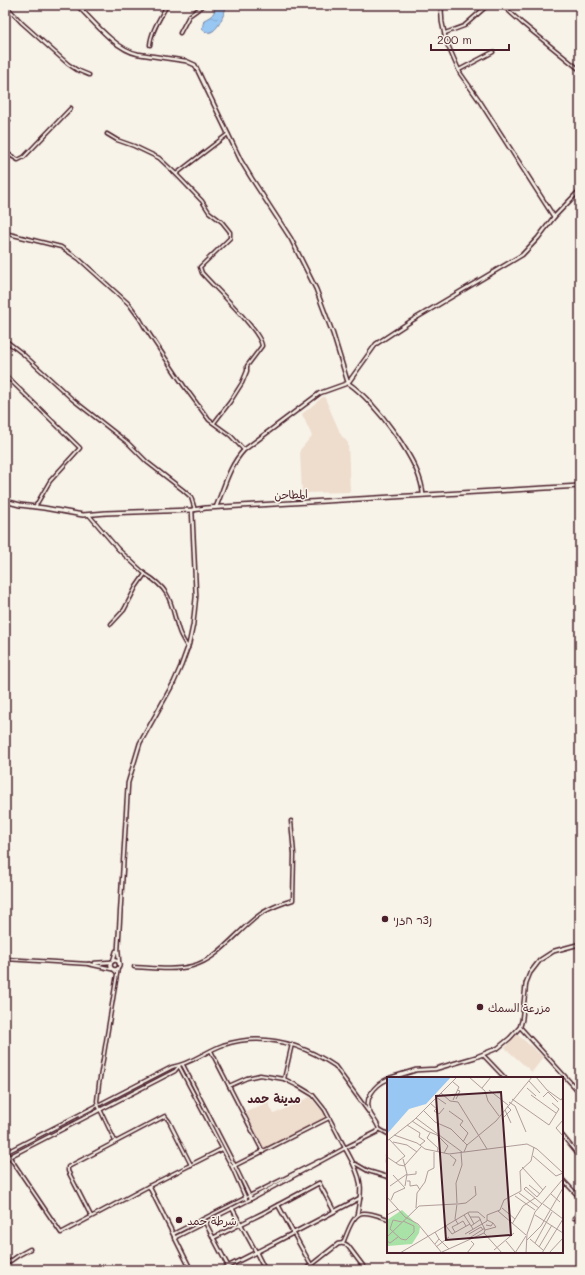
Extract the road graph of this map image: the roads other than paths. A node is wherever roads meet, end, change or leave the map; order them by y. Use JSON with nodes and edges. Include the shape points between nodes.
{"nodes":[{"id":1,"x":77,"y":5,"type":"edge"},
{"id":2,"x":167,"y":5,"type":"edge"},
{"id":3,"x":204,"y":5,"type":"edge"},
{"id":4,"x":441,"y":5,"type":"edge"},
{"id":5,"x":488,"y":5,"type":"edge"},
{"id":6,"x":502,"y":5,"type":"edge"},
{"id":7,"x":7,"y":7,"type":"edge"},
{"id":8,"x":180,"y":33,"type":"dead end"},
{"id":9,"x":444,"y":33,"type":"junction"},
{"id":10,"x":150,"y":45,"type":"dead end"},
{"id":11,"x":493,"y":52,"type":"dead end"},
{"id":12,"x":459,"y":70,"type":"junction"},
{"id":13,"x":580,"y":70,"type":"edge"},
{"id":14,"x":89,"y":75,"type":"dead end"},
{"id":15,"x":71,"y":108,"type":"dead end"},
{"id":16,"x":5,"y":118,"type":"edge"},
{"id":17,"x":5,"y":125,"type":"edge"},
{"id":18,"x":108,"y":134,"type":"dead end"},
{"id":19,"x":228,"y":134,"type":"junction"},
{"id":20,"x":5,"y":152,"type":"edge"},
{"id":21,"x":176,"y":174,"type":"junction"},
{"id":22,"x":580,"y":190,"type":"edge"},
{"id":23,"x":554,"y":217,"type":"junction"},
{"id":24,"x":5,"y":233,"type":"edge"},
{"id":25,"x":5,"y":340,"type":"edge"},
{"id":26,"x":5,"y":375,"type":"edge"},
{"id":27,"x":348,"y":383,"type":"junction"},
{"id":28,"x":214,"y":423,"type":"junction"},
{"id":29,"x":244,"y":450,"type":"junction"},
{"id":30,"x":580,"y":486,"type":"edge"},
{"id":31,"x":423,"y":495,"type":"junction"},
{"id":32,"x":5,"y":501,"type":"edge"},
{"id":33,"x":35,"y":507,"type":"junction"},
{"id":34,"x":216,"y":507,"type":"junction"},
{"id":35,"x":193,"y":510,"type":"junction"},
{"id":36,"x":89,"y":515,"type":"junction"},
{"id":37,"x":145,"y":574,"type":"junction"},
{"id":38,"x":111,"y":624,"type":"dead end"},
{"id":39,"x":188,"y":648,"type":"junction"},
{"id":40,"x":292,"y":821,"type":"dead end"},
{"id":41,"x":580,"y":944,"type":"edge"},
{"id":42,"x":118,"y":949,"type":"junction"},
{"id":43,"x":5,"y":959,"type":"edge"},
{"id":44,"x":113,"y":962,"type":"junction"},
{"id":45,"x":89,"y":964,"type":"junction"},
{"id":46,"x":119,"y":964,"type":"junction"},
{"id":47,"x":134,"y":967,"type":"dead end"},
{"id":48,"x":118,"y":968,"type":"junction"},
{"id":49,"x":113,"y":969,"type":"junction"},
{"id":50,"x":118,"y":973,"type":"junction"},
{"id":51,"x":520,"y":1027,"type":"junction"},
{"id":52,"x":292,"y":1044,"type":"junction"},
{"id":53,"x":211,"y":1050,"type":"junction"},
{"id":54,"x":482,"y":1055,"type":"junction"},
{"id":55,"x":183,"y":1065,"type":"junction"},
{"id":56,"x":179,"y":1066,"type":"junction"},
{"id":57,"x":392,"y":1077,"type":"edge"},
{"id":58,"x":504,"y":1077,"type":"edge"},
{"id":59,"x":387,"y":1079,"type":"edge"},
{"id":60,"x":284,"y":1080,"type":"junction"},
{"id":61,"x":229,"y":1086,"type":"junction"},
{"id":62,"x":580,"y":1093,"type":"edge"},
{"id":63,"x":98,"y":1105,"type":"junction"},
{"id":64,"x":100,"y":1109,"type":"junction"},
{"id":65,"x":370,"y":1114,"type":"junction"},
{"id":66,"x":329,"y":1118,"type":"junction"},
{"id":67,"x":379,"y":1129,"type":"junction"},
{"id":68,"x":387,"y":1133,"type":"edge"},
{"id":69,"x":563,"y":1136,"type":"edge"},
{"id":70,"x":115,"y":1141,"type":"junction"},
{"id":71,"x":345,"y":1148,"type":"junction"},
{"id":72,"x":222,"y":1149,"type":"junction"},
{"id":73,"x":263,"y":1152,"type":"junction"},
{"id":74,"x":5,"y":1153,"type":"edge"},
{"id":75,"x":10,"y":1156,"type":"junction"},
{"id":76,"x":580,"y":1157,"type":"edge"},
{"id":77,"x":5,"y":1159,"type":"edge"},
{"id":78,"x":354,"y":1164,"type":"junction"},
{"id":79,"x":191,"y":1165,"type":"junction"},
{"id":80,"x":235,"y":1166,"type":"junction"},
{"id":81,"x":232,"y":1167,"type":"junction"},
{"id":82,"x":387,"y":1177,"type":"edge"},
{"id":83,"x":563,"y":1180,"type":"edge"},
{"id":84,"x":149,"y":1186,"type":"junction"},
{"id":85,"x":249,"y":1196,"type":"junction"},
{"id":86,"x":246,"y":1198,"type":"junction"},
{"id":87,"x":360,"y":1198,"type":"junction"},
{"id":88,"x":580,"y":1198,"type":"edge"},
{"id":89,"x":251,"y":1199,"type":"junction"},
{"id":90,"x":247,"y":1201,"type":"junction"},
{"id":91,"x":278,"y":1206,"type":"junction"},
{"id":92,"x":232,"y":1208,"type":"junction"},
{"id":93,"x":334,"y":1211,"type":"junction"},
{"id":94,"x":580,"y":1213,"type":"edge"},
{"id":95,"x":357,"y":1215,"type":"junction"},
{"id":96,"x":91,"y":1216,"type":"junction"},
{"id":97,"x":574,"y":1218,"type":"dead end"},
{"id":98,"x":387,"y":1219,"type":"edge"},
{"id":99,"x":205,"y":1222,"type":"junction"},
{"id":100,"x":241,"y":1224,"type":"junction"},
{"id":101,"x":293,"y":1233,"type":"junction"},
{"id":102,"x":173,"y":1236,"type":"junction"},
{"id":103,"x":213,"y":1238,"type":"junction"},
{"id":104,"x":343,"y":1243,"type":"junction"},
{"id":105,"x":30,"y":1249,"type":"dead end"},
{"id":106,"x":256,"y":1252,"type":"junction"},
{"id":107,"x":5,"y":1265,"type":"edge"},
{"id":108,"x":311,"y":1265,"type":"junction"},
{"id":109,"x":228,"y":1266,"type":"junction"},
{"id":110,"x":191,"y":1270,"type":"edge"},
{"id":111,"x":221,"y":1270,"type":"edge"},
{"id":112,"x":265,"y":1270,"type":"edge"},
{"id":113,"x":305,"y":1270,"type":"edge"},
{"id":114,"x":366,"y":1270,"type":"edge"}],
"edges":[{"from":1,"to":19,"type":"street","via":[[130,53],[195,64]]},
{"from":2,"to":10,"type":"street","via":[[150,39]]},
{"from":3,"to":8,"type":"street","via":[[189,16]]},
{"from":4,"to":9,"type":"street"},
{"from":5,"to":9,"type":"street","via":[[464,26]]},
{"from":6,"to":13,"type":"street"},
{"from":7,"to":14,"type":"street","via":[[68,64]]},
{"from":9,"to":12,"type":"street"},
{"from":11,"to":12,"type":"street"},
{"from":12,"to":23,"type":"street"},
{"from":15,"to":20,"type":"street","via":[[24,157],[18,160]]},
{"from":16,"to":17,"type":"street","via":[[9,121]]},
{"from":18,"to":21,"type":"street","via":[[158,158]]},
{"from":19,"to":21,"type":"street"},
{"from":19,"to":27,"type":"street","via":[[252,179],[291,239],[313,282]]},
{"from":21,"to":28,"type":"street","via":[[230,232],[230,238],[200,267],[202,273],[262,341],[262,346],[247,366],[242,383]]},
{"from":22,"to":23,"type":"street"},
{"from":23,"to":27,"type":"street","via":[[522,255],[376,344]]},
{"from":24,"to":28,"type":"street","via":[[61,247],[79,259],[129,304],[184,386]]},
{"from":25,"to":35,"type":"street","via":[[191,497]]},
{"from":26,"to":33,"type":"street","via":[[80,448],[50,481]]},
{"from":27,"to":29,"type":"street","via":[[320,393]]},
{"from":27,"to":31,"type":"street","via":[[366,399],[402,443],[419,476]]},
{"from":28,"to":29,"type":"street"},
{"from":29,"to":34,"type":"street","via":[[228,476]]},
{"from":30,"to":31,"type":"main road","name":"المطاحن"},
{"from":31,"to":34,"type":"main road","name":"المطاحن"},
{"from":32,"to":33,"type":"main road","name":"المطاحن"},
{"from":33,"to":36,"type":"main road","name":"المطاحن"},
{"from":34,"to":35,"type":"main road","name":"المطاحن"},
{"from":35,"to":36,"type":"main road","name":"المطاحن"},
{"from":35,"to":39,"type":"street","via":[[196,596]]},
{"from":36,"to":37,"type":"street","via":[[118,549]]},
{"from":37,"to":38,"type":"street","via":[[124,610]]},
{"from":37,"to":39,"type":"street","via":[[156,580],[167,593],[179,632]]},
{"from":39,"to":42,"type":"street","via":[[174,682],[140,743],[128,783]]},
{"from":40,"to":47,"type":"street","via":[[293,900],[262,913],[216,954],[193,966],[170,969]]},
{"from":41,"to":51,"type":"street","via":[[554,951],[540,960],[530,973],[526,983]]},
{"from":42,"to":44,"type":"street"},
{"from":42,"to":46,"type":"street"},
{"from":43,"to":45,"type":"street"},
{"from":44,"to":45,"type":"street"},
{"from":44,"to":46,"type":"street"},
{"from":44,"to":49,"type":"street","via":[[110,965]]},
{"from":45,"to":49,"type":"street"},
{"from":46,"to":48,"type":"street"},
{"from":48,"to":49,"type":"street"},
{"from":48,"to":50,"type":"street"},
{"from":49,"to":50,"type":"street"},
{"from":50,"to":63,"type":"street","via":[[99,1084]]},
{"from":51,"to":54,"type":"street","via":[[504,1043]]},
{"from":51,"to":62,"type":"street"},
{"from":52,"to":53,"type":"street","via":[[268,1040],[241,1041]]},
{"from":52,"to":60,"type":"street"},
{"from":52,"to":65,"type":"street","via":[[305,1048],[335,1066]]},
{"from":53,"to":55,"type":"street"},
{"from":53,"to":61,"type":"street"},
{"from":54,"to":57,"type":"street","via":[[435,1069],[416,1070]]},
{"from":54,"to":58,"type":"street"},
{"from":55,"to":56,"type":"street"},
{"from":55,"to":80,"type":"street"},
{"from":56,"to":63,"type":"street","via":[[172,1067]]},
{"from":56,"to":64,"type":"street","via":[[175,1071]]},
{"from":56,"to":72,"type":"street"},
{"from":59,"to":65,"type":"street","via":[[371,1094],[368,1105]]},
{"from":60,"to":61,"type":"street","via":[[260,1075]]},
{"from":60,"to":66,"type":"street","via":[[313,1095],[326,1110]]},
{"from":61,"to":73,"type":"street"},
{"from":63,"to":64,"type":"street"},
{"from":63,"to":74,"type":"street"},
{"from":64,"to":70,"type":"street"},
{"from":64,"to":75,"type":"street"},
{"from":65,"to":67,"type":"street"},
{"from":66,"to":71,"type":"street"},
{"from":66,"to":73,"type":"street"},
{"from":67,"to":68,"type":"street"},
{"from":67,"to":71,"type":"street"},
{"from":69,"to":76,"type":"street"},
{"from":70,"to":79,"type":"street","via":[[165,1116]]},
{"from":70,"to":96,"type":"street","via":[[68,1167]]},
{"from":71,"to":78,"type":"street"},
{"from":71,"to":85,"type":"street"},
{"from":71,"to":89,"type":"street"},
{"from":72,"to":79,"type":"street"},
{"from":72,"to":81,"type":"street"},
{"from":73,"to":80,"type":"street"},
{"from":75,"to":77,"type":"street"},
{"from":75,"to":96,"type":"street","via":[[61,1233]]},
{"from":78,"to":82,"type":"street"},
{"from":78,"to":87,"type":"street","via":[[360,1182]]},
{"from":79,"to":84,"type":"street"},
{"from":80,"to":81,"type":"street"},
{"from":80,"to":85,"type":"street"},
{"from":81,"to":86,"type":"street"},
{"from":83,"to":88,"type":"street"},
{"from":84,"to":96,"type":"street"},
{"from":84,"to":102,"type":"street"},
{"from":85,"to":86,"type":"street"},
{"from":85,"to":89,"type":"street"},
{"from":86,"to":90,"type":"street"},
{"from":86,"to":102,"type":"street"},
{"from":87,"to":93,"type":"street"},
{"from":87,"to":95,"type":"street"},
{"from":89,"to":90,"type":"street"},
{"from":90,"to":92,"type":"street"},
{"from":91,"to":93,"type":"street","via":[[319,1184]]},
{"from":91,"to":100,"type":"street"},
{"from":91,"to":101,"type":"street"},
{"from":92,"to":99,"type":"street"},
{"from":92,"to":100,"type":"street"},
{"from":93,"to":101,"type":"street"},
{"from":94,"to":97,"type":"street"},
{"from":95,"to":98,"type":"street","via":[[364,1212]]},
{"from":95,"to":104,"type":"street"},
{"from":99,"to":102,"type":"street"},
{"from":99,"to":103,"type":"street"},
{"from":100,"to":103,"type":"street"},
{"from":100,"to":106,"type":"street"},
{"from":101,"to":106,"type":"street"},
{"from":101,"to":108,"type":"street"},
{"from":102,"to":110,"type":"street"},
{"from":103,"to":109,"type":"street"},
{"from":104,"to":108,"type":"street","via":[[338,1244]]},
{"from":104,"to":114,"type":"street"},
{"from":105,"to":107,"type":"street"},
{"from":106,"to":109,"type":"street"},
{"from":106,"to":112,"type":"street"},
{"from":108,"to":113,"type":"street"},
{"from":109,"to":111,"type":"street"}]}
